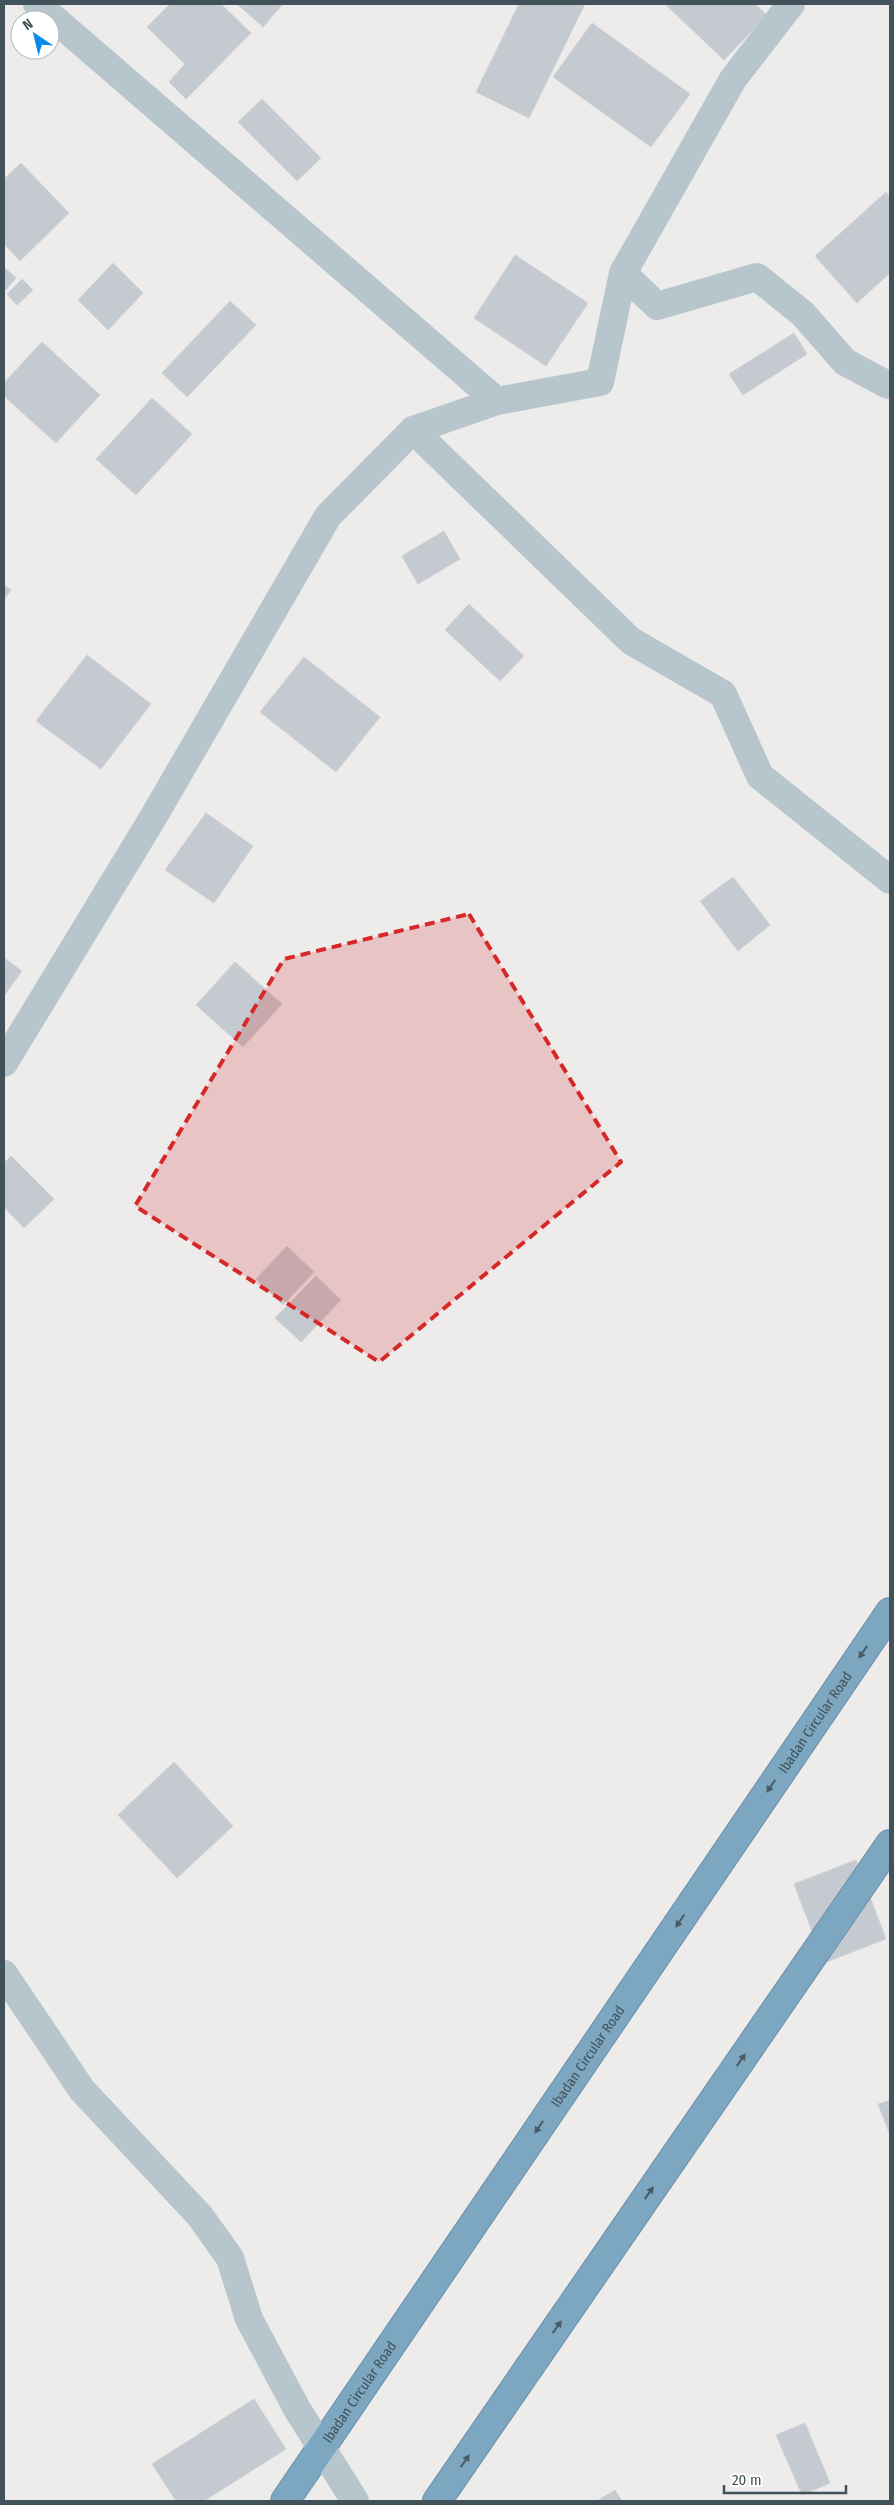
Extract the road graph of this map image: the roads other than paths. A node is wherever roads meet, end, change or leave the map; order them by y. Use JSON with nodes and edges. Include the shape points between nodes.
{"nodes":[{"id":1,"x":37,"y":4,"type":"edge"},
{"id":2,"x":791,"y":4,"type":"edge"},
{"id":3,"x":623,"y":273,"type":"junction"},
{"id":4,"x":890,"y":384,"type":"edge"},
{"id":5,"x":498,"y":402,"type":"junction"},
{"id":6,"x":414,"y":430,"type":"junction"},
{"id":7,"x":890,"y":880,"type":"edge"},
{"id":8,"x":4,"y":1063,"type":"edge"},
{"id":9,"x":890,"y":1612,"type":"edge"},
{"id":10,"x":890,"y":1844,"type":"edge"},
{"id":11,"x":4,"y":1974,"type":"edge"},
{"id":12,"x":285,"y":2501,"type":"edge"},
{"id":13,"x":355,"y":2501,"type":"edge"},
{"id":14,"x":437,"y":2501,"type":"edge"}],
"edges":[{"from":1,"to":5,"type":"street"},
{"from":2,"to":3,"type":"street","via":[[733,79]]},
{"from":3,"to":4,"type":"street","via":[[657,306],[757,277],[803,314],[845,362]]},
{"from":3,"to":5,"type":"street","via":[[600,382]]},
{"from":5,"to":6,"type":"street"},
{"from":6,"to":7,"type":"street","via":[[631,641],[724,694],[760,776]]},
{"from":6,"to":8,"type":"street","via":[[328,516],[151,821]]},
{"from":9,"to":12,"type":"highway","name":"Ibadan Circular Road","one_way":true},
{"from":14,"to":10,"type":"highway","one_way":true},
{"from":11,"to":13,"type":"street","via":[[82,2090],[200,2216],[230,2258],[249,2319],[297,2409]]}]}
